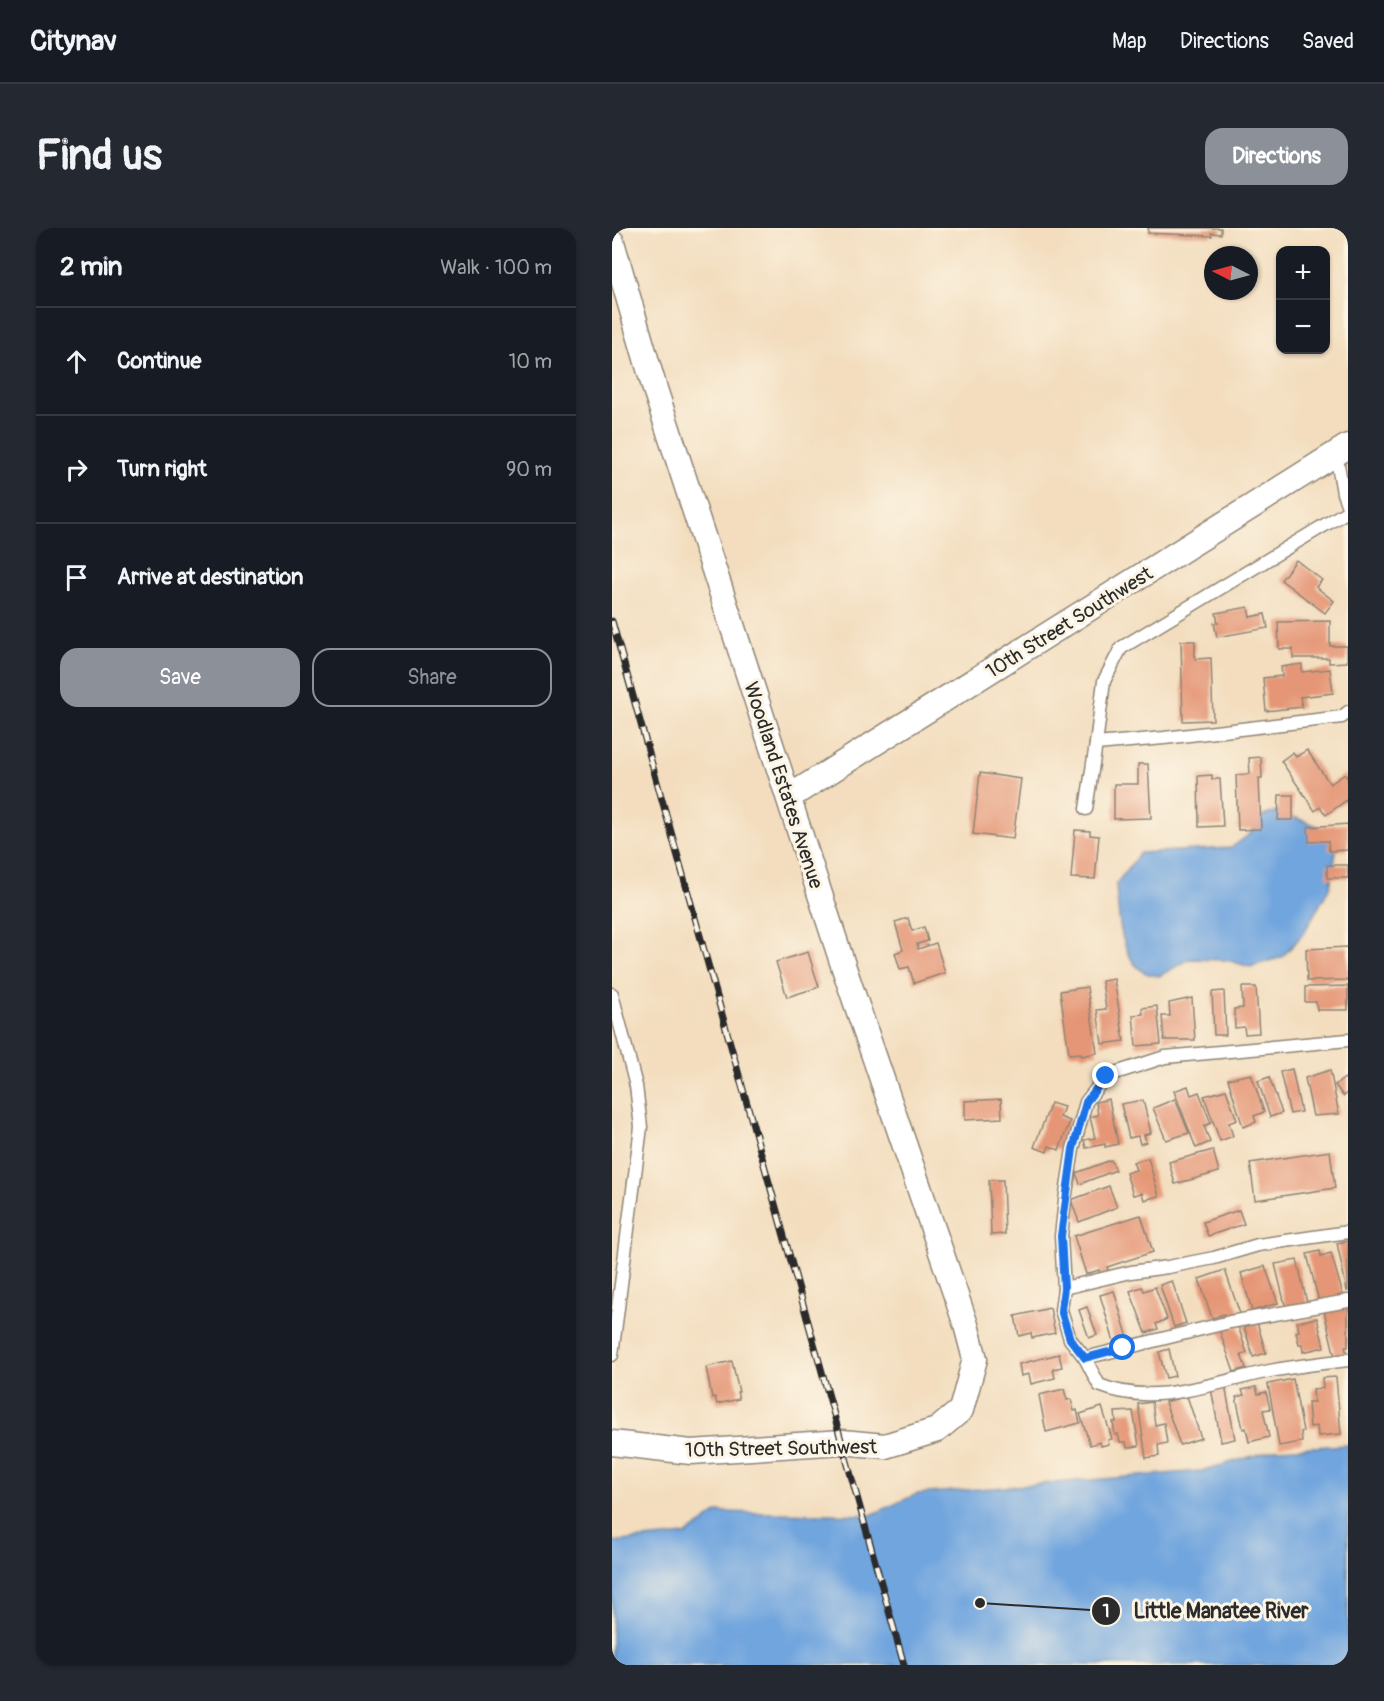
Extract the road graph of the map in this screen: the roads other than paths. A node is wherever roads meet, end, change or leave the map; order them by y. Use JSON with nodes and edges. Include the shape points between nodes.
{"nodes":[{"id":1,"x":612,"y":242,"type":"edge"},
{"id":2,"x":1342,"y":450,"type":"edge"},
{"id":3,"x":1348,"y":509,"type":"edge"},
{"id":4,"x":1348,"y":712,"type":"edge"},
{"id":5,"x":1096,"y":744,"type":"junction"},
{"id":6,"x":789,"y":797,"type":"junction"},
{"id":7,"x":1086,"y":808,"type":"dead end"},
{"id":8,"x":612,"y":994,"type":"edge"},
{"id":9,"x":1348,"y":1040,"type":"edge"},
{"id":10,"x":1348,"y":1232,"type":"edge"},
{"id":11,"x":1064,"y":1288,"type":"junction"},
{"id":12,"x":1348,"y":1301,"type":"edge"},
{"id":13,"x":966,"y":1325,"type":"joint"},
{"id":14,"x":612,"y":1355,"type":"edge"},
{"id":15,"x":1085,"y":1358,"type":"junction"},
{"id":16,"x":1348,"y":1360,"type":"edge"},
{"id":17,"x":612,"y":1443,"type":"edge"}],
"edges":[{"from":1,"to":6,"type":"street","name":"Woodland Estates Avenue","via":[[654,386]]},
{"from":2,"to":3,"type":"lane","via":[[1343,493]]},
{"from":2,"to":6,"type":"street","name":"10th Street Southwest"},
{"from":3,"to":5,"type":"lane","via":[[1121,648],[1104,681]]},
{"from":4,"to":5,"type":"lane","via":[[1330,719]]},
{"from":5,"to":7,"type":"lane"},
{"from":6,"to":13,"type":"street","name":"Woodland Estates Avenue"},
{"from":8,"to":14,"type":"lane","via":[[636,1086],[641,1127]]},
{"from":9,"to":11,"type":"lane","via":[[1165,1057],[1106,1076],[1086,1102],[1073,1149],[1061,1236]]},
{"from":10,"to":11,"type":"lane","via":[[1258,1245],[1214,1258]]},
{"from":11,"to":15,"type":"lane","via":[[1061,1310],[1070,1339]]},
{"from":12,"to":15,"type":"lane","via":[[1230,1322]]},
{"from":13,"to":17,"type":"street","name":"10th Street Southwest","via":[[975,1359],[961,1410],[937,1430],[885,1446],[842,1442],[690,1452]]},
{"from":15,"to":16,"type":"lane","via":[[1099,1385],[1118,1393],[1163,1395],[1271,1371]]}]}
